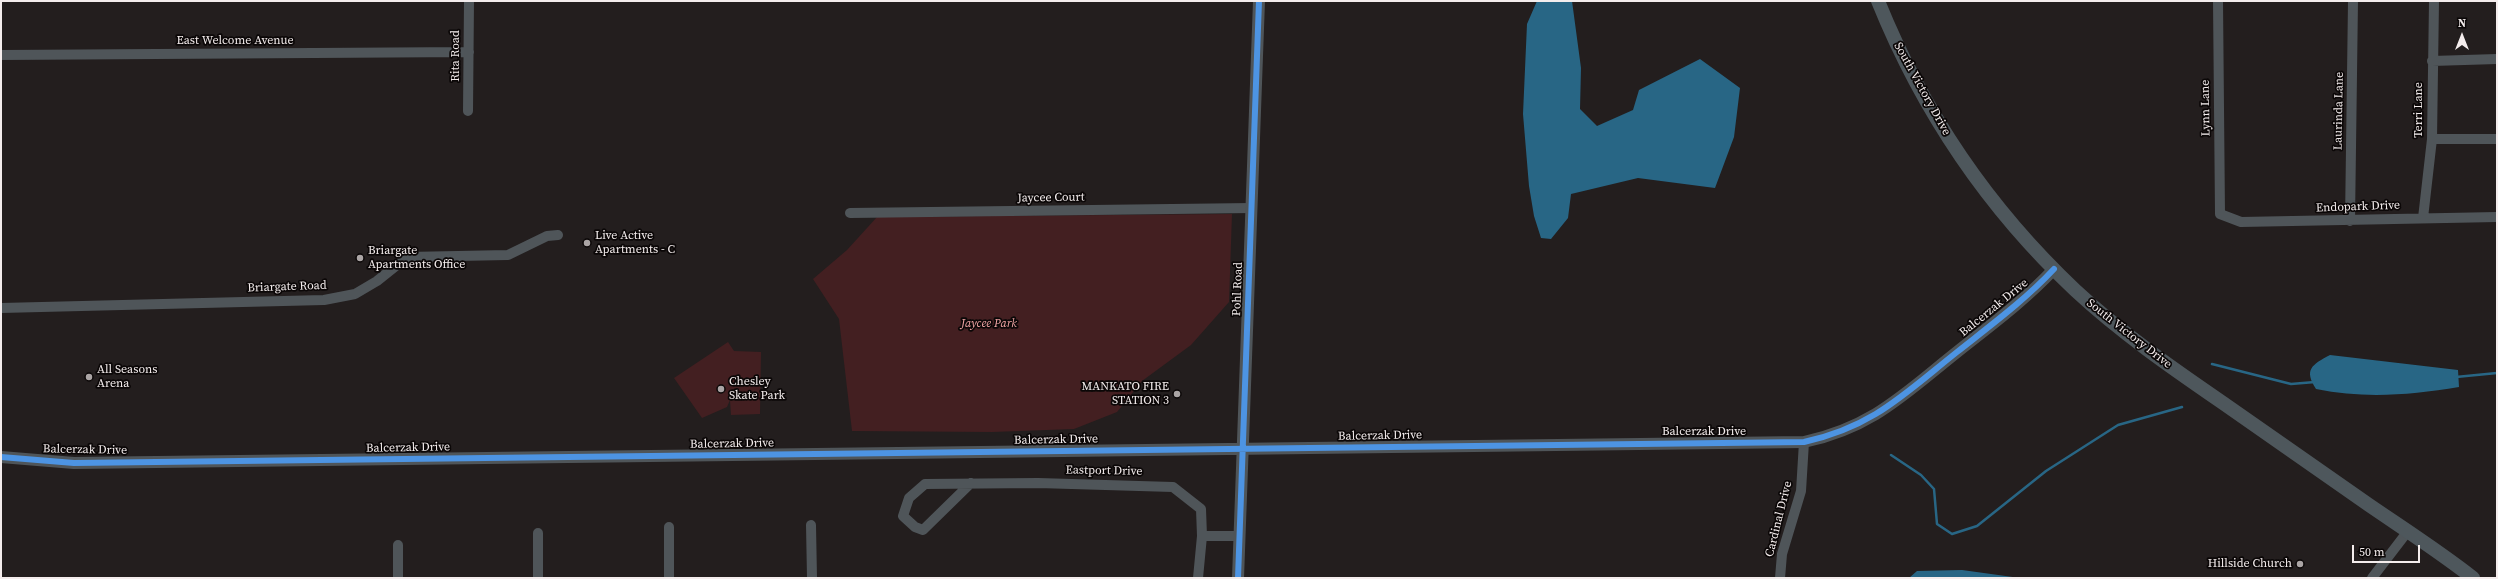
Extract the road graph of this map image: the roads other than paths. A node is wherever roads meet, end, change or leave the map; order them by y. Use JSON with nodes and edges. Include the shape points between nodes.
{"nodes":[{"id":1,"x":469,"y":1,"type":"edge"},
{"id":2,"x":1259,"y":1,"type":"edge"},
{"id":3,"x":1878,"y":1,"type":"edge"},
{"id":4,"x":2218,"y":1,"type":"edge"},
{"id":5,"x":2353,"y":1,"type":"edge"},
{"id":6,"x":2434,"y":1,"type":"edge"},
{"id":7,"x":470,"y":52,"type":"junction"},
{"id":8,"x":1,"y":55,"type":"edge"},
{"id":9,"x":2497,"y":59,"type":"edge"},
{"id":10,"x":2432,"y":61,"type":"junction"},
{"id":11,"x":468,"y":111,"type":"dead end"},
{"id":12,"x":2432,"y":139,"type":"junction"},
{"id":13,"x":2497,"y":139,"type":"edge"},
{"id":14,"x":1252,"y":208,"type":"junction"},
{"id":15,"x":850,"y":213,"type":"dead end"},
{"id":16,"x":2220,"y":214,"type":"joint"},
{"id":17,"x":2497,"y":217,"type":"edge"},
{"id":18,"x":2423,"y":218,"type":"junction"},
{"id":19,"x":2350,"y":221,"type":"junction"},
{"id":20,"x":558,"y":235,"type":"dead end"},
{"id":21,"x":2054,"y":269,"type":"junction"},
{"id":22,"x":1,"y":308,"type":"edge"},
{"id":23,"x":1804,"y":442,"type":"junction"},
{"id":24,"x":1243,"y":448,"type":"junction"},
{"id":25,"x":1,"y":457,"type":"edge"},
{"id":26,"x":971,"y":483,"type":"junction"},
{"id":27,"x":811,"y":525,"type":"dead end"},
{"id":28,"x":669,"y":527,"type":"dead end"},
{"id":29,"x":2408,"y":530,"type":"junction"},
{"id":30,"x":538,"y":533,"type":"dead end"},
{"id":31,"x":1202,"y":536,"type":"junction"},
{"id":32,"x":1239,"y":536,"type":"junction"},
{"id":33,"x":398,"y":545,"type":"dead end"},
{"id":34,"x":398,"y":578,"type":"edge"},
{"id":35,"x":538,"y":578,"type":"edge"},
{"id":36,"x":668,"y":578,"type":"edge"},
{"id":37,"x":812,"y":578,"type":"edge"},
{"id":38,"x":1198,"y":578,"type":"edge"},
{"id":39,"x":1238,"y":578,"type":"edge"},
{"id":40,"x":1780,"y":578,"type":"edge"},
{"id":41,"x":2372,"y":578,"type":"edge"},
{"id":42,"x":2473,"y":578,"type":"edge"}],
"edges":[{"from":1,"to":7,"type":"street","name":"Rita Road"},
{"from":2,"to":14,"type":"street","name":"Pohl Road"},
{"from":3,"to":21,"type":"main road","name":"South Victory Drive","via":[[1914,79],[1953,144],[2009,220]]},
{"from":4,"to":16,"type":"street","name":"Lynn Lane"},
{"from":5,"to":19,"type":"street","name":"Laurinda Lane"},
{"from":6,"to":10,"type":"street","name":"Terri Lane"},
{"from":7,"to":8,"type":"street","name":"East Welcome Avenue"},
{"from":7,"to":11,"type":"street","name":"Rita Road"},
{"from":9,"to":10,"type":"street"},
{"from":10,"to":12,"type":"street","name":"Terri Lane"},
{"from":12,"to":13,"type":"street"},
{"from":12,"to":18,"type":"street","name":"Terri Lane"},
{"from":14,"to":15,"type":"street","name":"Jaycee Court"},
{"from":14,"to":24,"type":"street","name":"Pohl Road"},
{"from":16,"to":19,"type":"street","name":"Endopark Drive","via":[[2241,222]]},
{"from":17,"to":18,"type":"street","name":"Endopark Drive"},
{"from":18,"to":19,"type":"street","name":"Endopark Drive"},
{"from":20,"to":22,"type":"street","name":"Briargate Road","via":[[546,236],[508,255],[407,257],[377,281],[355,294],[324,300]]},
{"from":21,"to":23,"type":"street","name":"Balcerzak Drive","via":[[2031,294],[1877,415],[1836,434]]},
{"from":21,"to":29,"type":"main road","name":"South Victory Drive","via":[[2082,296],[2148,350]]},
{"from":23,"to":24,"type":"street","name":"Balcerzak Drive"},
{"from":23,"to":40,"type":"street","name":"Cardinal Drive","via":[[1801,491],[1782,554]]},
{"from":24,"to":25,"type":"street","name":"Balcerzak Drive","via":[[74,463]]},
{"from":24,"to":32,"type":"street","name":"Pohl Road"},
{"from":26,"to":26,"type":"street","name":"Eastport Drive","via":[[925,484],[909,498],[903,516],[915,528],[923,530]]},
{"from":26,"to":31,"type":"street","name":"Eastport Drive","via":[[1173,487],[1202,509]]},
{"from":27,"to":37,"type":"street"},
{"from":28,"to":36,"type":"street"},
{"from":29,"to":41,"type":"street"},
{"from":29,"to":42,"type":"main road","name":"South Victory Drive"},
{"from":30,"to":35,"type":"street"},
{"from":31,"to":32,"type":"street"},
{"from":31,"to":38,"type":"street","name":"Eastport Drive"},
{"from":32,"to":39,"type":"street","name":"Pohl Road"},
{"from":33,"to":34,"type":"street"}]}
